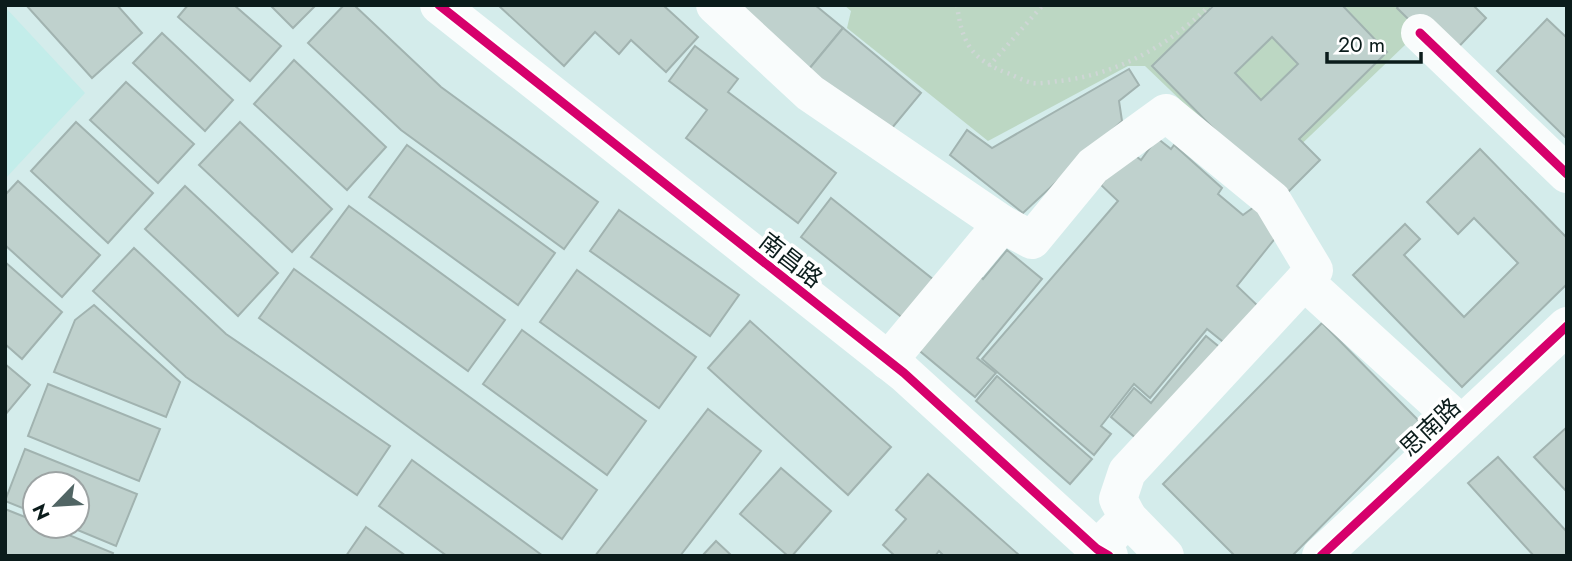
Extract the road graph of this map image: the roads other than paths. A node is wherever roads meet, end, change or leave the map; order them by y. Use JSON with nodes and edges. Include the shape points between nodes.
{"nodes":[{"id":1,"x":439,"y":5,"type":"edge"},
{"id":2,"x":715,"y":5,"type":"edge"},
{"id":3,"x":1420,"y":33,"type":"dead end"},
{"id":4,"x":1567,"y":174,"type":"edge"},
{"id":5,"x":1002,"y":224,"type":"junction"},
{"id":6,"x":1304,"y":281,"type":"junction"},
{"id":7,"x":1567,"y":326,"type":"edge"},
{"id":8,"x":888,"y":361,"type":"junction"},
{"id":9,"x":1455,"y":418,"type":"junction"},
{"id":10,"x":1128,"y":518,"type":"junction"},
{"id":11,"x":1103,"y":552,"type":"edge"},
{"id":12,"x":1165,"y":556,"type":"edge"},
{"id":13,"x":1300,"y":556,"type":"edge"},
{"id":14,"x":1321,"y":556,"type":"edge"}],
"edges":[{"from":1,"to":8,"type":"street","name":"南昌路"},
{"from":2,"to":5,"type":"street","via":[[810,93]]},
{"from":3,"to":4,"type":"street"},
{"from":5,"to":6,"type":"street","via":[[1032,240],[1093,166],[1166,113],[1272,200],[1314,270]]},
{"from":5,"to":8,"type":"street"},
{"from":6,"to":9,"type":"street"},
{"from":6,"to":10,"type":"street","via":[[1127,472],[1118,499]]},
{"from":7,"to":9,"type":"street","name":"思南路"},
{"from":8,"to":11,"type":"street","name":"南昌路"},
{"from":9,"to":13,"type":"street"},
{"from":9,"to":14,"type":"street","name":"思南路"},
{"from":10,"to":11,"type":"street"},
{"from":10,"to":12,"type":"street"}]}
